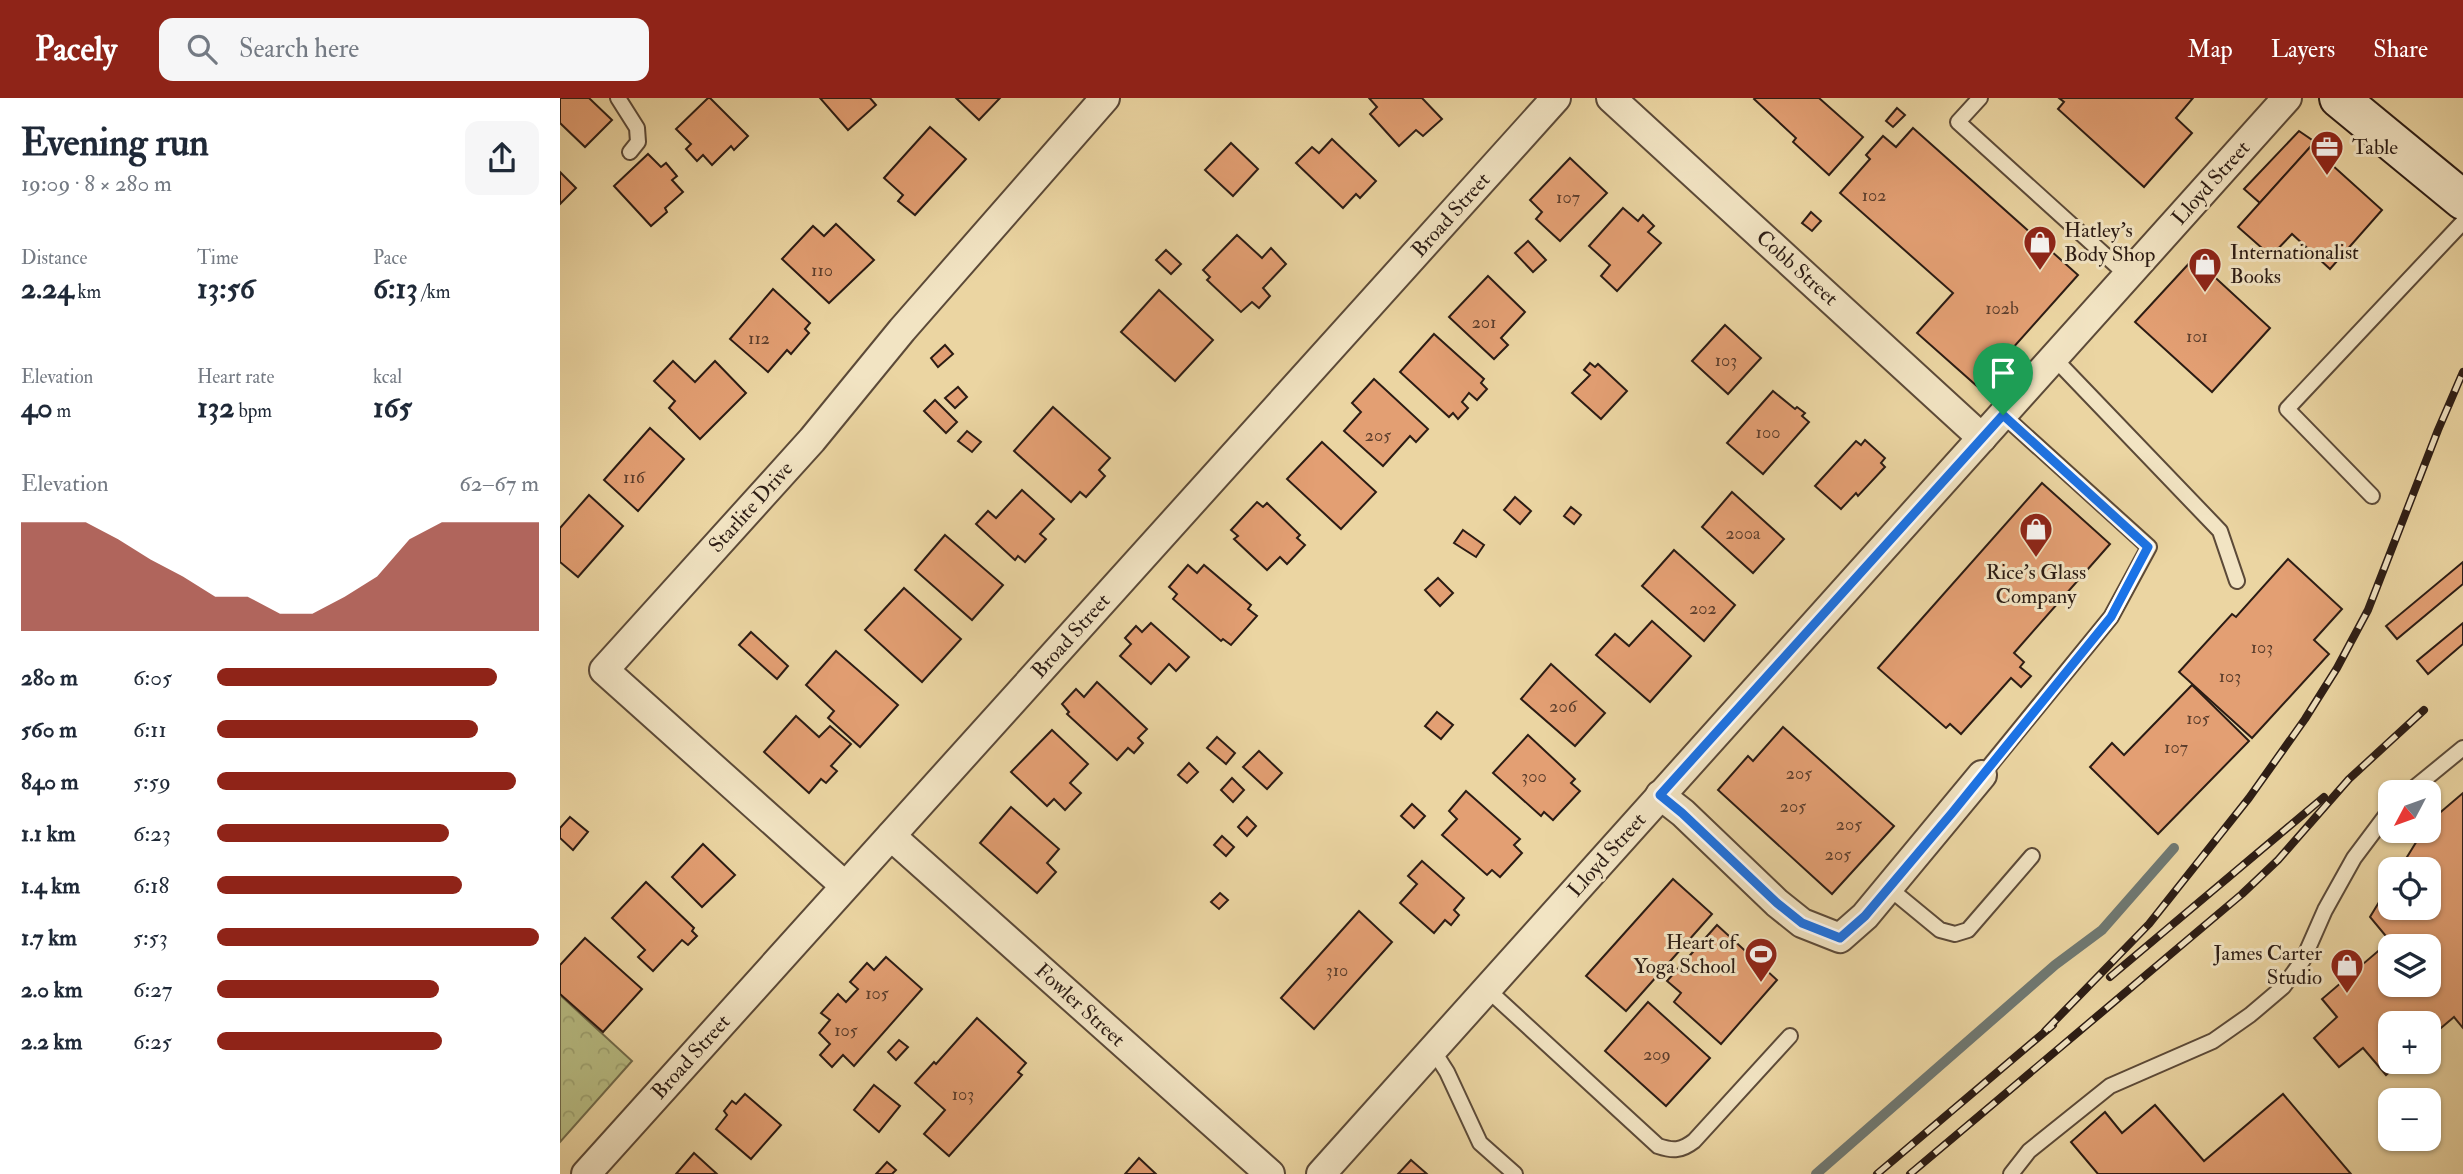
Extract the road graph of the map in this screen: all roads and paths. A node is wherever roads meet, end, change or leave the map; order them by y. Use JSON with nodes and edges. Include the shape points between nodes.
{"nodes":[{"id":1,"x":618,"y":98,"type":"edge"},
{"id":2,"x":1105,"y":98,"type":"edge"},
{"id":3,"x":1556,"y":98,"type":"edge"},
{"id":4,"x":1611,"y":98,"type":"edge"},
{"id":5,"x":1980,"y":98,"type":"edge"},
{"id":6,"x":2287,"y":98,"type":"edge"},
{"id":7,"x":2339,"y":98,"type":"edge"},
{"id":8,"x":630,"y":152,"type":"dead end"},
{"id":9,"x":2463,"y":201,"type":"edge"},
{"id":10,"x":2463,"y":222,"type":"edge"},
{"id":11,"x":2128,"y":276,"type":"junction"},
{"id":12,"x":2054,"y":358,"type":"junction"},
{"id":13,"x":2003,"y":415,"type":"junction"},
{"id":14,"x":1982,"y":438,"type":"junction"},
{"id":15,"x":2372,"y":496,"type":"dead end"},
{"id":16,"x":2237,"y":581,"type":"dead end"},
{"id":17,"x":2463,"y":748,"type":"edge"},
{"id":18,"x":1982,"y":775,"type":"joint"},
{"id":19,"x":2424,"y":780,"type":"edge"},
{"id":20,"x":1660,"y":795,"type":"junction"},
{"id":21,"x":2378,"y":826,"type":"edge"},
{"id":22,"x":891,"y":836,"type":"junction"},
{"id":23,"x":2032,"y":856,"type":"dead end"},
{"id":24,"x":844,"y":885,"type":"junction"},
{"id":25,"x":1889,"y":888,"type":"junction"},
{"id":26,"x":1487,"y":989,"type":"junction"},
{"id":27,"x":1790,"y":1036,"type":"dead end"},
{"id":28,"x":1433,"y":1050,"type":"junction"},
{"id":29,"x":586,"y":1174,"type":"edge"},
{"id":30,"x":1270,"y":1174,"type":"edge"},
{"id":31,"x":1321,"y":1174,"type":"edge"},
{"id":32,"x":1515,"y":1174,"type":"edge"},
{"id":33,"x":2011,"y":1174,"type":"edge"}],
"edges":[{"from":1,"to":8,"type":"lane","via":[[637,128],[638,142]]},
{"from":2,"to":24,"type":"street","name":"Starlite Drive","via":[[811,440],[604,670]]},
{"from":3,"to":22,"type":"street","name":"Broad Street"},
{"from":4,"to":14,"type":"street","name":"Cobb Street"},
{"from":5,"to":11,"type":"lane","via":[[1958,122]]},
{"from":6,"to":11,"type":"street","name":"Lloyd Street"},
{"from":7,"to":9,"type":"main road"},
{"from":10,"to":15,"type":"lane","via":[[2287,409]]},
{"from":11,"to":12,"type":"street","name":"Lloyd Street"},
{"from":12,"to":13,"type":"street","name":"Lloyd Street"},
{"from":12,"to":16,"type":"lane","via":[[2220,531]]},
{"from":13,"to":14,"type":"street","name":"Lloyd Street"},
{"from":13,"to":18,"type":"lane","via":[[2148,547],[2111,617]]},
{"from":14,"to":20,"type":"street","name":"Lloyd Street"},
{"from":17,"to":19,"type":"lane"},
{"from":18,"to":25,"type":"street"},
{"from":20,"to":25,"type":"street","via":[[1802,923],[1840,938]]},
{"from":20,"to":26,"type":"street","name":"Lloyd Street"},
{"from":21,"to":33,"type":"lane","via":[[2354,858],[2303,960],[2283,987],[2213,1041],[2110,1086],[2029,1151]]},
{"from":22,"to":24,"type":"street","name":"Broad Street"},
{"from":22,"to":30,"type":"street","name":"Fowler Street"},
{"from":23,"to":25,"type":"lane","via":[[1968,930],[1955,934],[1940,930]]},
{"from":24,"to":29,"type":"street","name":"Broad Street"},
{"from":26,"to":27,"type":"lane","via":[[1658,1146],[1672,1151],[1694,1141]]},
{"from":26,"to":28,"type":"street","name":"Lloyd Street"},
{"from":28,"to":31,"type":"street","name":"Lloyd Street"},
{"from":28,"to":32,"type":"lane","via":[[1480,1143]]}]}
